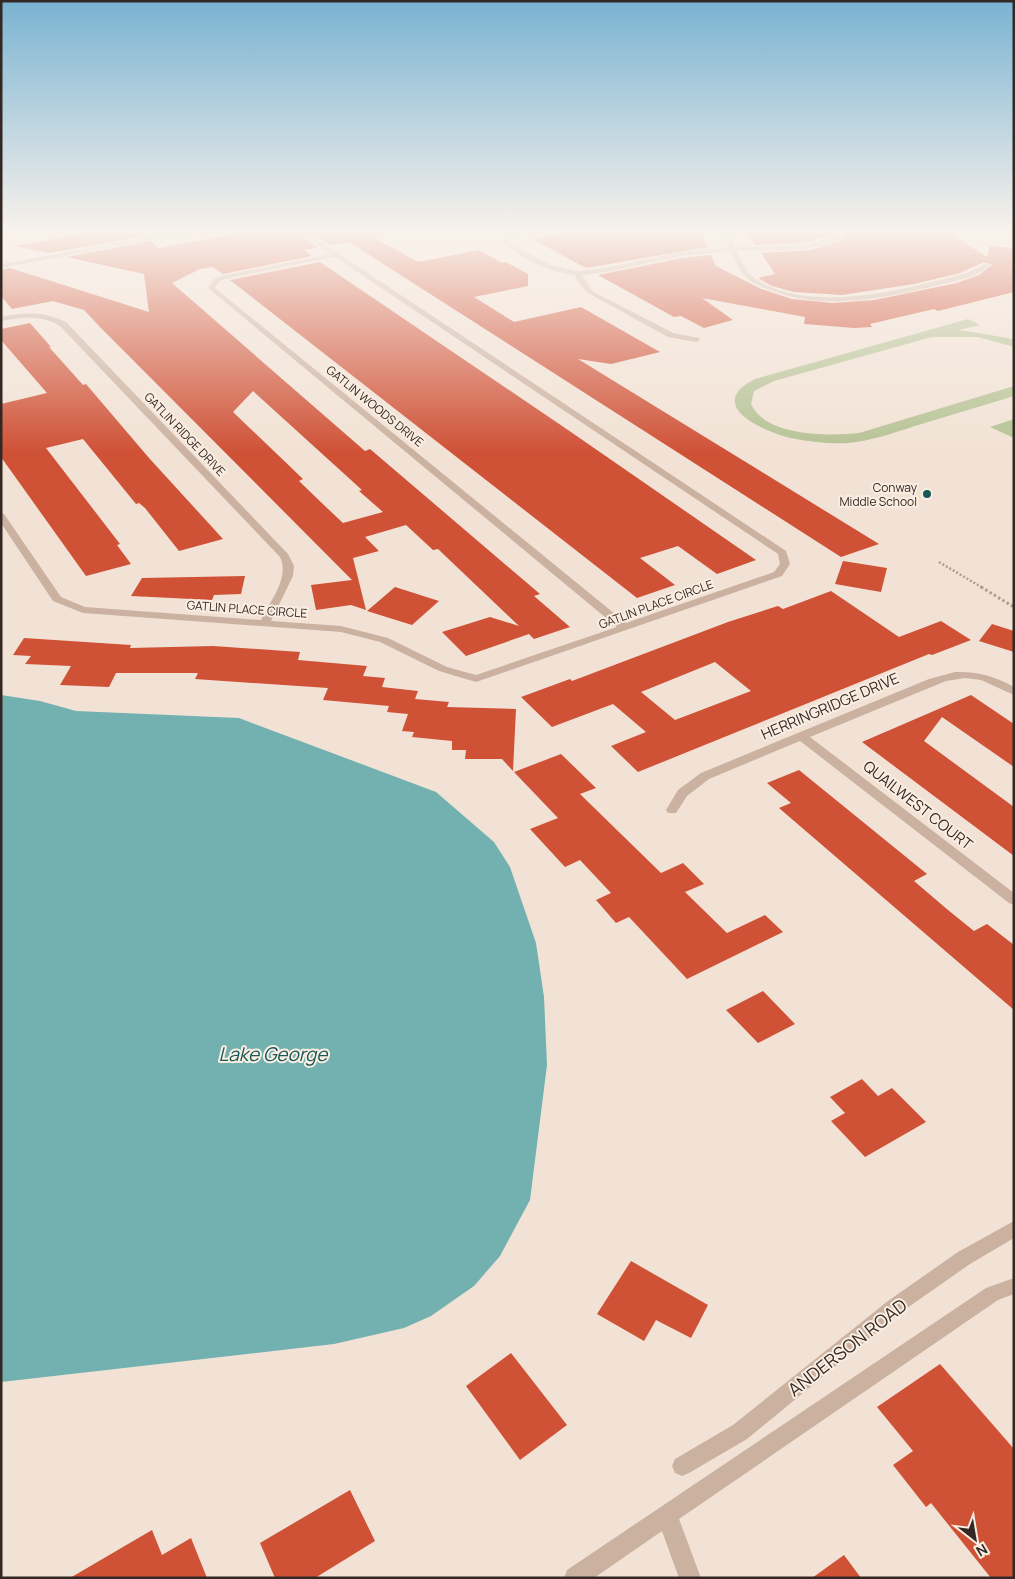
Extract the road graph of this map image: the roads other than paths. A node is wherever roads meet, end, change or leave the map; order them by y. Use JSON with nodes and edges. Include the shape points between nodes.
{"nodes":[{"id":1,"x":233,"y":306,"type":"edge"},
{"id":2,"x":412,"y":306,"type":"edge"},
{"id":3,"x":616,"y":306,"type":"edge"},
{"id":4,"x":1,"y":319,"type":"edge"},
{"id":5,"x":696,"y":340,"type":"dead end"},
{"id":6,"x":1,"y":516,"type":"edge"},
{"id":7,"x":265,"y":622,"type":"junction"},
{"id":8,"x":626,"y":628,"type":"junction"},
{"id":9,"x":1014,"y":692,"type":"edge"},
{"id":10,"x":802,"y":736,"type":"junction"},
{"id":11,"x":672,"y":810,"type":"dead end"},
{"id":12,"x":1014,"y":900,"type":"edge"},
{"id":13,"x":1014,"y":1230,"type":"edge"},
{"id":14,"x":1014,"y":1286,"type":"edge"},
{"id":15,"x":682,"y":1466,"type":"dead end"},
{"id":16,"x":667,"y":1515,"type":"junction"},
{"id":17,"x":576,"y":1578,"type":"edge"},
{"id":18,"x":690,"y":1578,"type":"edge"}],
"edges":[{"from":1,"to":8,"type":"street","name":"GATLIN WOODS DRIVE"},
{"from":2,"to":8,"type":"street","name":"GATLIN PLACE CIRCLE","via":[[784,553],[785,564],[778,574]]},
{"from":3,"to":5,"type":"street","via":[[671,334]]},
{"from":4,"to":7,"type":"street","name":"GATLIN RIDGE DRIVE","via":[[37,314],[63,324],[284,556],[289,566],[288,576]]},
{"from":6,"to":7,"type":"street","name":"GATLIN PLACE CIRCLE","via":[[57,599],[83,610]]},
{"from":7,"to":8,"type":"street","name":"GATLIN PLACE CIRCLE","via":[[341,629],[384,640],[443,670],[476,679]]},
{"from":9,"to":10,"type":"street","name":"HERRINGRIDGE DRIVE","via":[[976,675],[956,674]]},
{"from":10,"to":11,"type":"street","name":"HERRINGRIDGE DRIVE","via":[[705,776],[682,793]]},
{"from":10,"to":12,"type":"street","name":"QUAILWEST COURT"},
{"from":13,"to":15,"type":"street","name":"ANDERSON ROAD","via":[[964,1258],[894,1307],[740,1432]]},
{"from":14,"to":16,"type":"street","via":[[992,1294]]},
{"from":16,"to":17,"type":"street"},
{"from":16,"to":18,"type":"street"}]}
